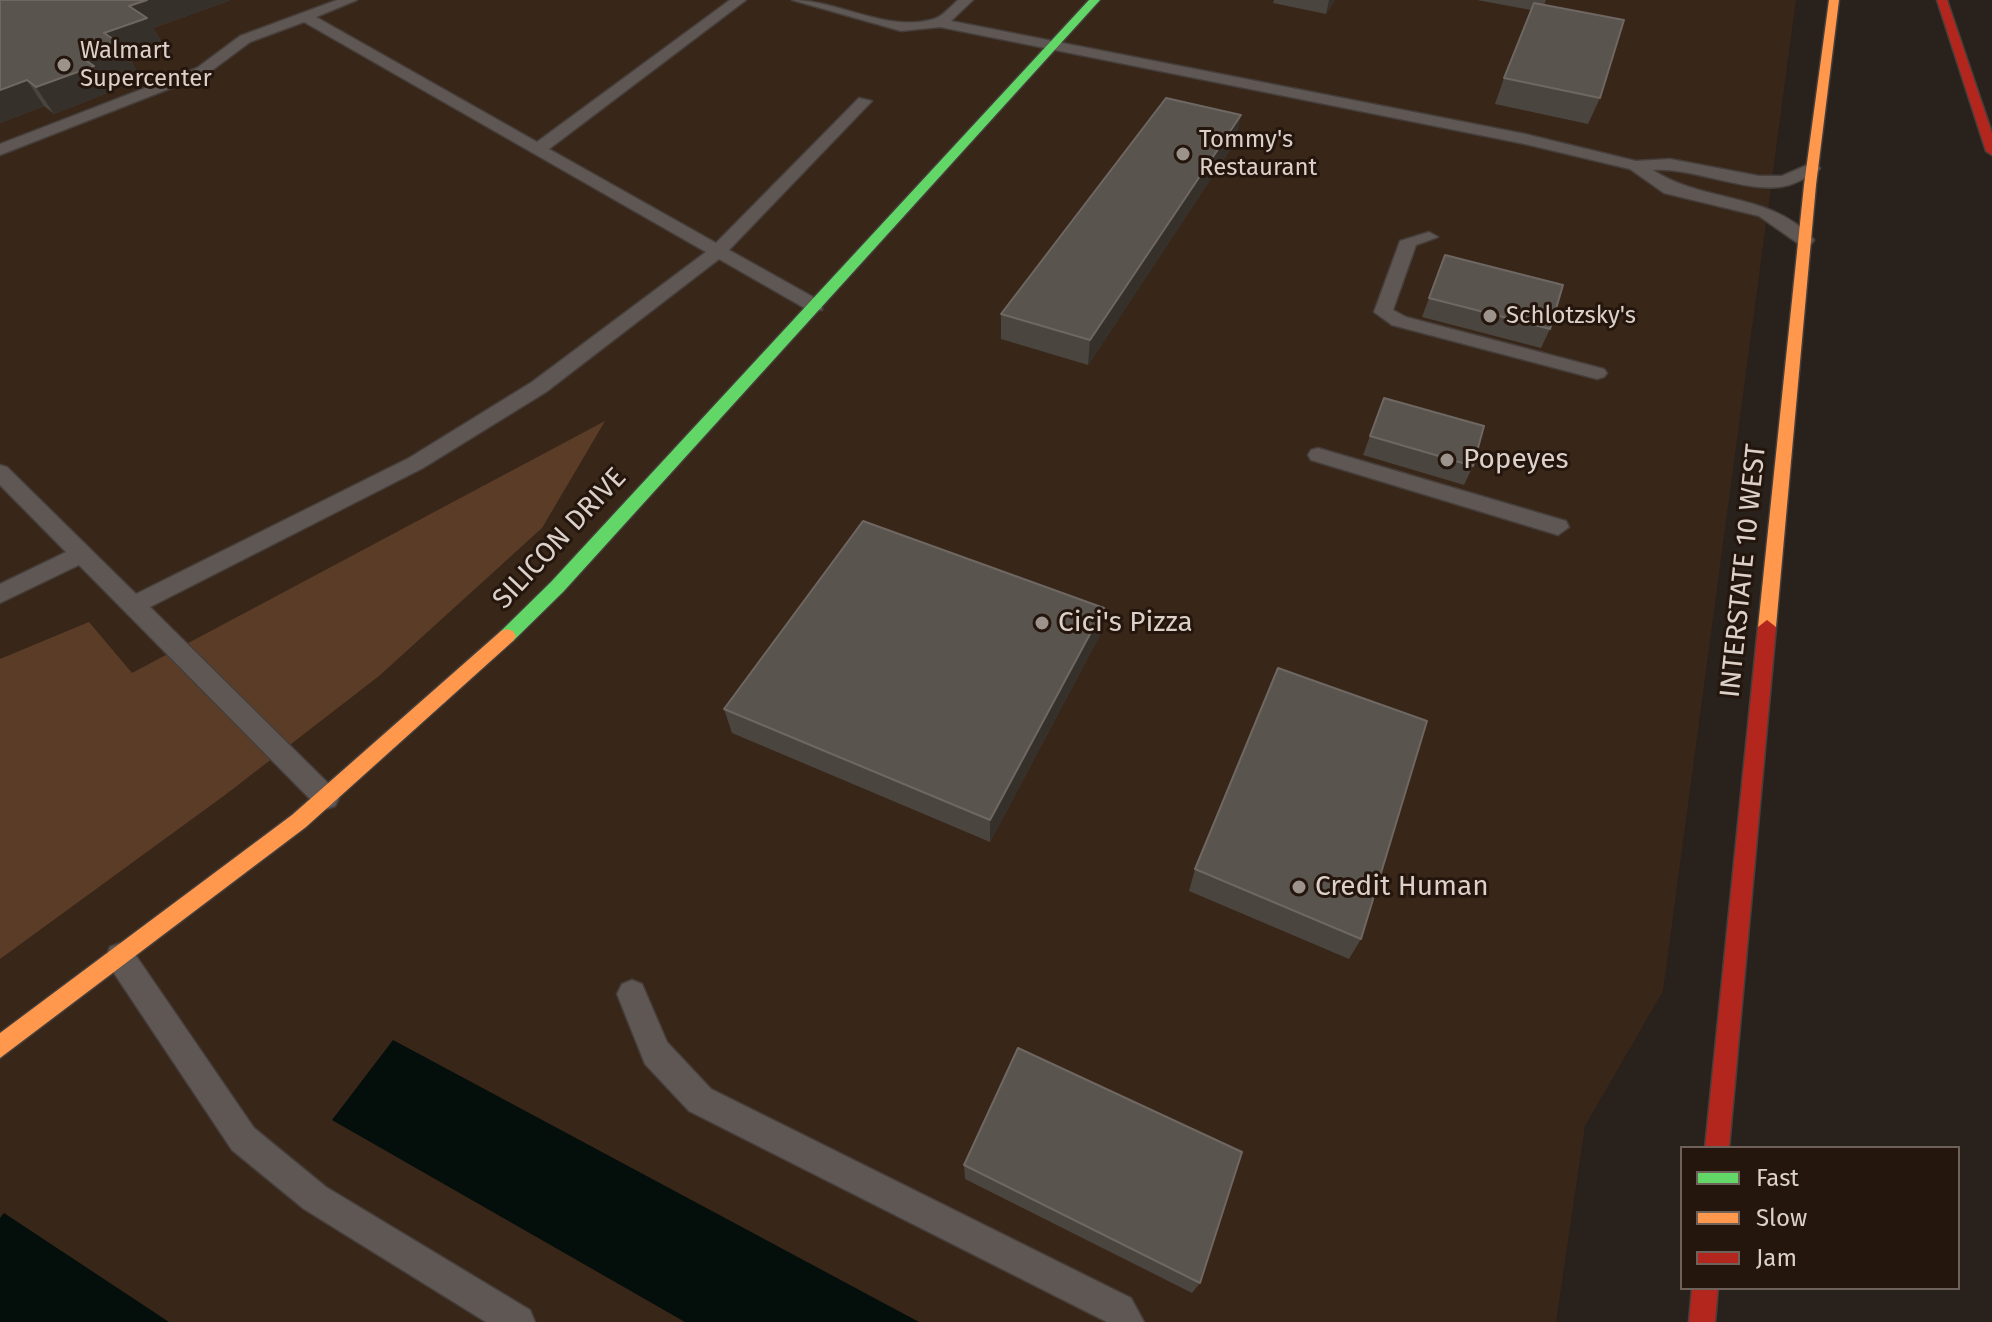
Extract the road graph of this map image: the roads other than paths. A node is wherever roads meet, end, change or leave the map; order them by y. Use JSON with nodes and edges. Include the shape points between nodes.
{"nodes":[{"id":1,"x":350,"y":0,"type":"edge"},
{"id":2,"x":739,"y":0,"type":"edge"},
{"id":3,"x":799,"y":0,"type":"edge"},
{"id":4,"x":966,"y":0,"type":"edge"},
{"id":5,"x":1095,"y":0,"type":"edge"},
{"id":6,"x":1834,"y":0,"type":"edge"},
{"id":7,"x":1942,"y":0,"type":"edge"},
{"id":8,"x":305,"y":17,"type":"junction"},
{"id":9,"x":940,"y":23,"type":"junction"},
{"id":10,"x":1053,"y":46,"type":"junction"},
{"id":11,"x":864,"y":101,"type":"dead end"},
{"id":12,"x":538,"y":149,"type":"junction"},
{"id":13,"x":0,"y":150,"type":"edge"},
{"id":14,"x":1992,"y":151,"type":"edge"},
{"id":15,"x":1636,"y":166,"type":"junction"},
{"id":16,"x":1812,"y":168,"type":"junction"},
{"id":17,"x":1429,"y":237,"type":"dead end"},
{"id":18,"x":1805,"y":240,"type":"junction"},
{"id":19,"x":718,"y":251,"type":"junction"},
{"id":20,"x":815,"y":306,"type":"junction"},
{"id":21,"x":1597,"y":373,"type":"dead end"},
{"id":22,"x":1318,"y":455,"type":"dead end"},
{"id":23,"x":0,"y":472,"type":"edge"},
{"id":24,"x":1558,"y":527,"type":"dead end"},
{"id":25,"x":82,"y":554,"type":"junction"},
{"id":26,"x":0,"y":594,"type":"edge"},
{"id":27,"x":134,"y":605,"type":"junction"},
{"id":28,"x":326,"y":798,"type":"junction"},
{"id":29,"x":120,"y":957,"type":"junction"},
{"id":30,"x":632,"y":994,"type":"dead end"},
{"id":31,"x":0,"y":1047,"type":"edge"},
{"id":32,"x":1717,"y":1146,"type":"edge"},
{"id":33,"x":1705,"y":1290,"type":"edge"},
{"id":34,"x":518,"y":1322,"type":"edge"},
{"id":35,"x":1127,"y":1322,"type":"edge"},
{"id":36,"x":1702,"y":1322,"type":"edge"}],
"edges":[{"from":1,"to":8,"type":"lane"},
{"from":2,"to":12,"type":"lane"},
{"from":3,"to":9,"type":"lane","via":[[901,27]]},
{"from":4,"to":9,"type":"lane"},
{"from":5,"to":10,"type":"main road","name":"SILICON DRIVE"},
{"from":6,"to":16,"type":"main road","name":"INTERSTATE 10 WEST"},
{"from":7,"to":14,"type":"main road"},
{"from":8,"to":12,"type":"lane"},
{"from":8,"to":13,"type":"lane","via":[[245,39],[202,71]]},
{"from":9,"to":10,"type":"lane"},
{"from":10,"to":15,"type":"lane","via":[[1525,139]]},
{"from":10,"to":20,"type":"main road","name":"SILICON DRIVE"},
{"from":11,"to":19,"type":"lane"},
{"from":12,"to":19,"type":"lane"},
{"from":15,"to":16,"type":"lane","via":[[1670,164],[1759,181],[1785,181]]},
{"from":15,"to":18,"type":"lane","via":[[1670,189],[1765,212]]},
{"from":16,"to":18,"type":"main road","name":"INTERSTATE 10 WEST"},
{"from":17,"to":21,"type":"lane","via":[[1409,241],[1383,312],[1399,321]]},
{"from":18,"to":32,"type":"main road","name":"INTERSTATE 10 WEST"},
{"from":19,"to":20,"type":"lane"},
{"from":19,"to":27,"type":"lane","via":[[539,387],[428,455]]},
{"from":20,"to":28,"type":"main road","name":"SILICON DRIVE","via":[[557,587],[471,671]]},
{"from":22,"to":24,"type":"lane"},
{"from":23,"to":25,"type":"lane"},
{"from":25,"to":26,"type":"lane"},
{"from":25,"to":27,"type":"lane"},
{"from":27,"to":28,"type":"lane"},
{"from":28,"to":29,"type":"main road","name":"SILICON DRIVE"},
{"from":29,"to":31,"type":"main road","name":"SILICON DRIVE"},
{"from":29,"to":34,"type":"lane","via":[[243,1139],[315,1198]]},
{"from":30,"to":35,"type":"lane","via":[[656,1053],[700,1100],[1119,1310]]},
{"from":33,"to":36,"type":"main road"}]}
